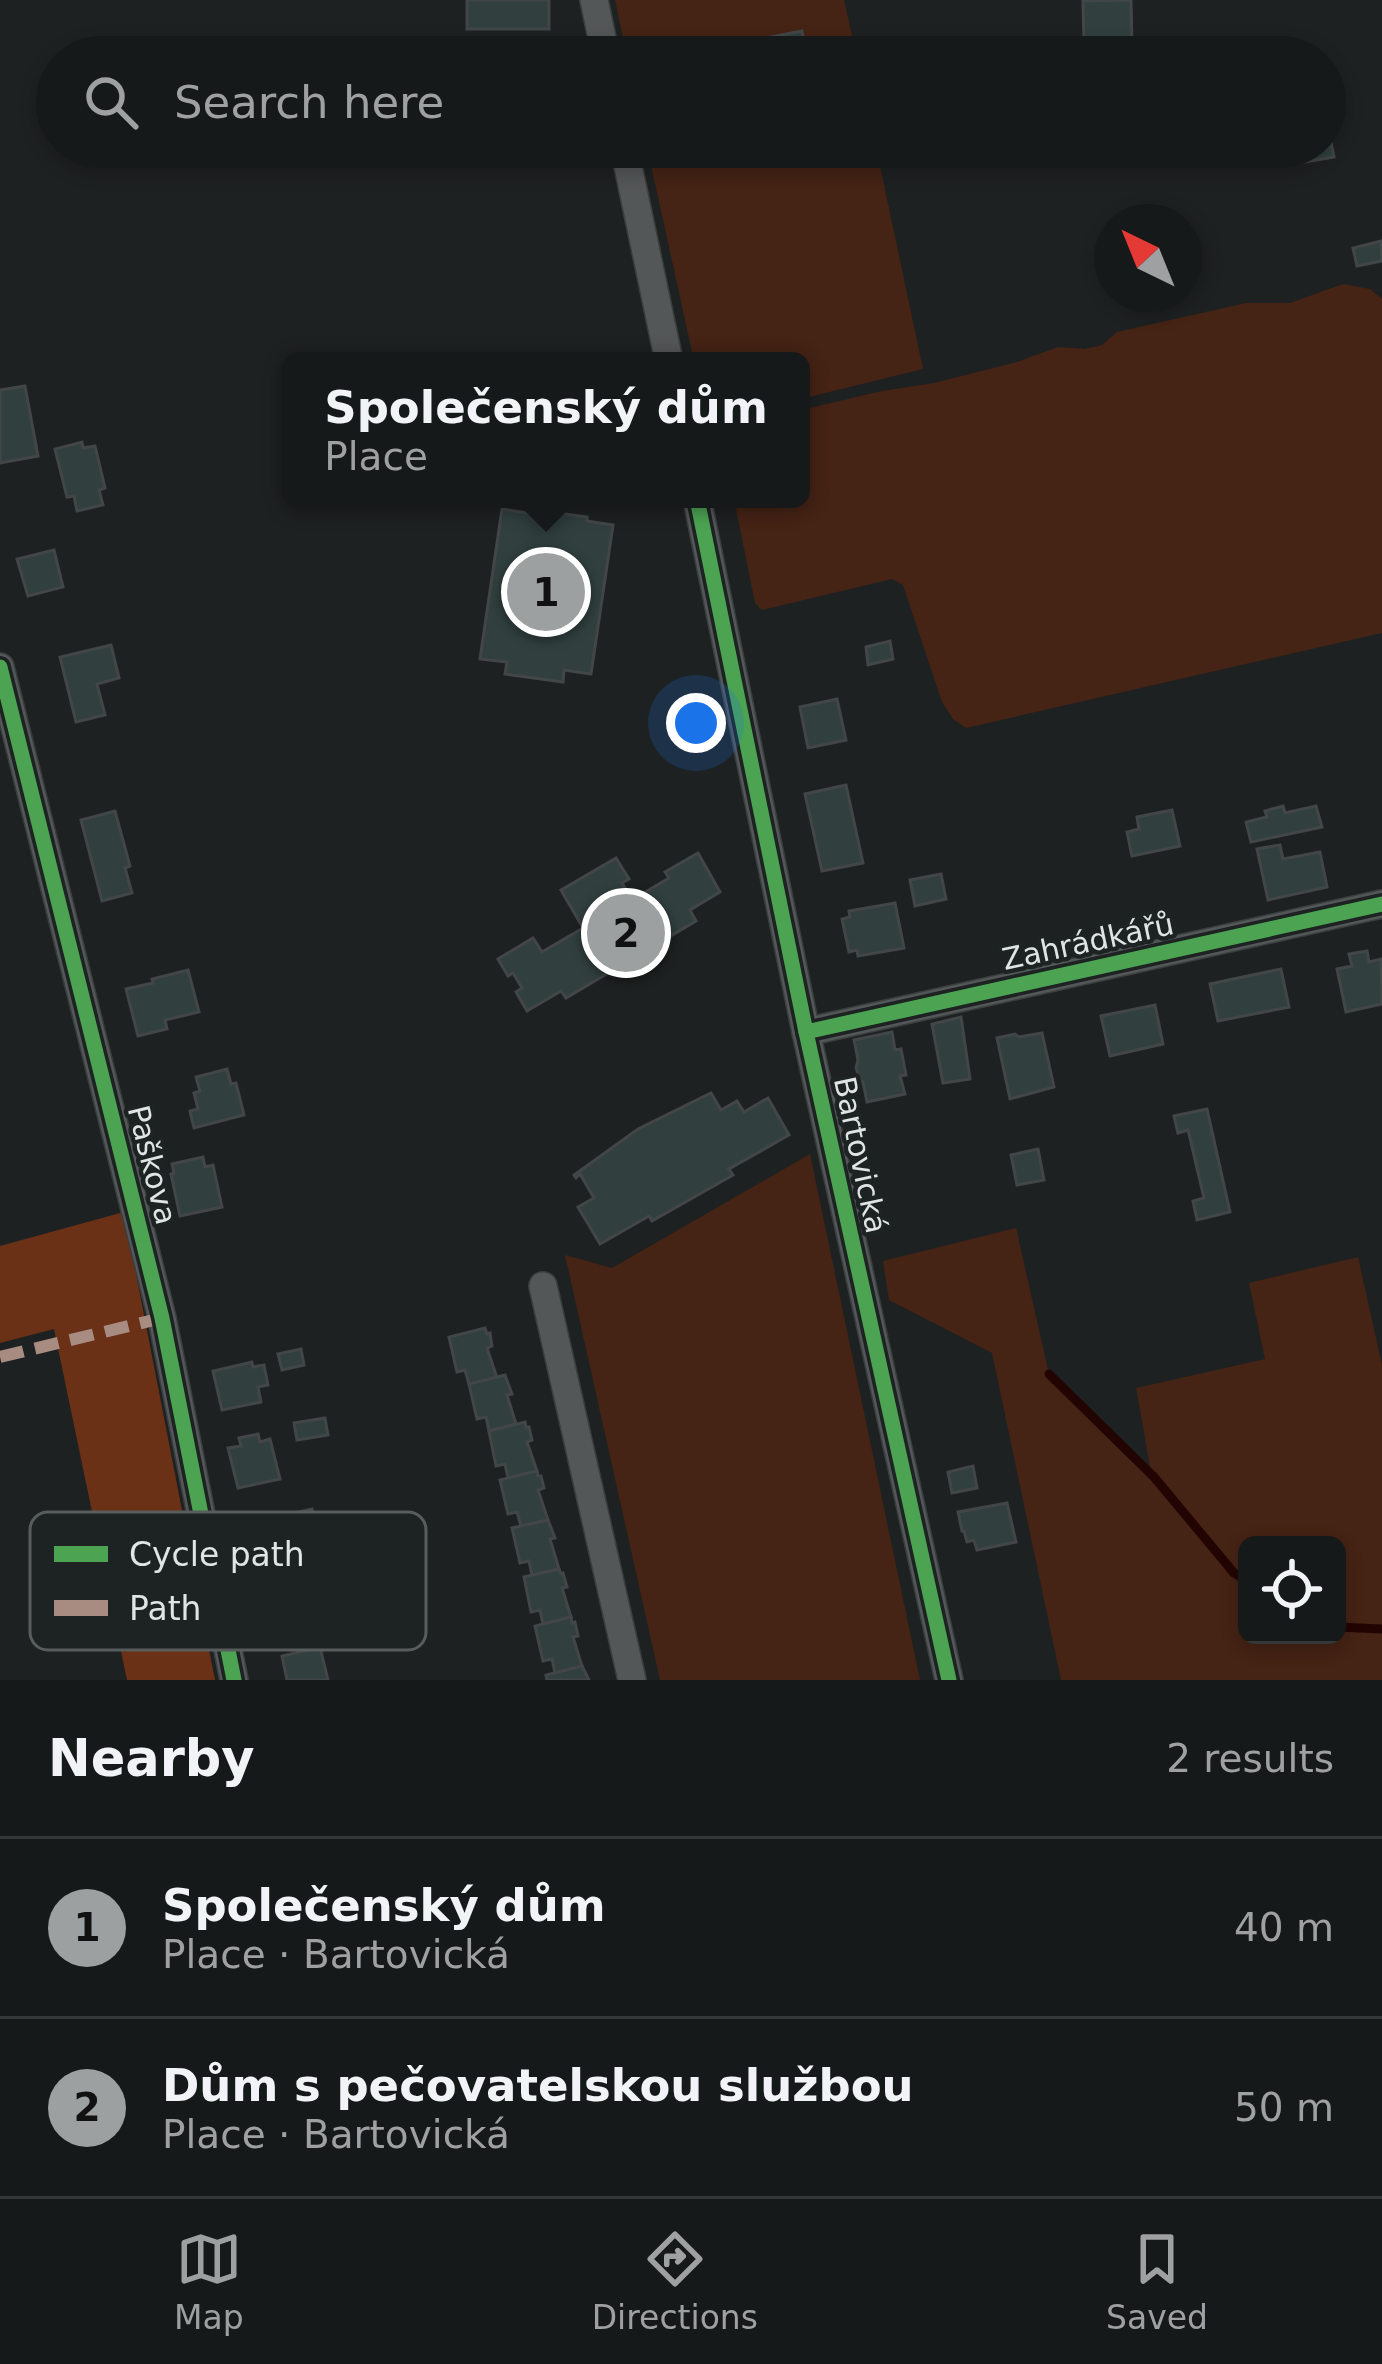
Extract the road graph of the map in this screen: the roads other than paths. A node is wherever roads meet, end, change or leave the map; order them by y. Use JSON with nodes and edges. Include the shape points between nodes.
{"nodes":[{"id":1,"x":594,"y":0,"type":"edge"},
{"id":2,"x":602,"y":36,"type":"edge"},
{"id":3,"x":628,"y":168,"type":"edge"},
{"id":4,"x":667,"y":352,"type":"edge"},
{"id":5,"x":700,"y":508,"type":"edge"},
{"id":6,"x":0,"y":668,"type":"edge"},
{"id":7,"x":1382,"y":904,"type":"edge"},
{"id":8,"x":806,"y":1032,"type":"junction"},
{"id":9,"x":543,"y":1286,"type":"dead end"},
{"id":10,"x":200,"y":1512,"type":"edge"},
{"id":11,"x":227,"y":1650,"type":"edge"},
{"id":12,"x":233,"y":1680,"type":"edge"},
{"id":13,"x":632,"y":1680,"type":"edge"},
{"id":14,"x":949,"y":1680,"type":"edge"}],
"edges":[{"from":1,"to":2,"type":"street"},
{"from":3,"to":4,"type":"street"},
{"from":5,"to":8,"type":"street","name":"Bartovická"},
{"from":6,"to":10,"type":"street","name":"Paškova","via":[[162,1318]]},
{"from":7,"to":8,"type":"street","name":"Zahrádkářů"},
{"from":8,"to":14,"type":"street","name":"Bartovická"},
{"from":9,"to":13,"type":"street"},
{"from":11,"to":12,"type":"street","name":"Paškova"}]}
